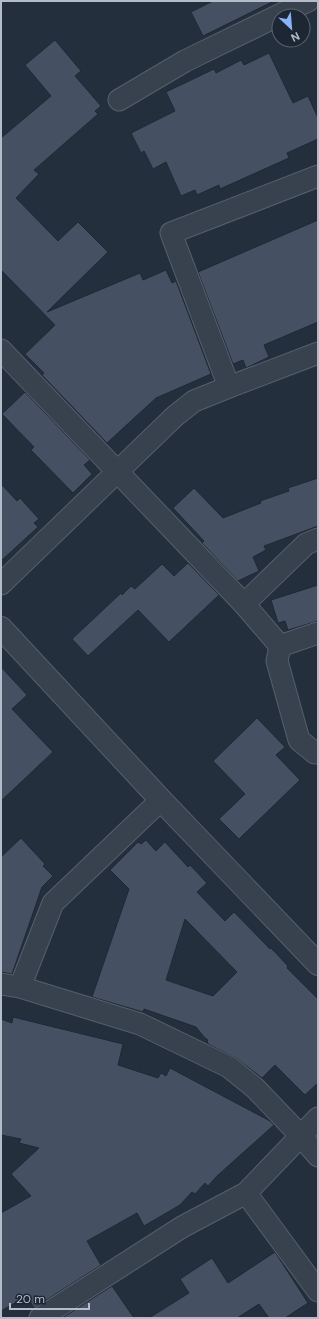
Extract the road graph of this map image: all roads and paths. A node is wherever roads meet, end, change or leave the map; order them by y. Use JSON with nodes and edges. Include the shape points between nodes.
{"nodes":[{"id":1,"x":308,"y":1,"type":"edge"},
{"id":2,"x":119,"y":100,"type":"dead end"},
{"id":3,"x":318,"y":176,"type":"edge"},
{"id":4,"x":1,"y":350,"type":"edge"},
{"id":5,"x":318,"y":353,"type":"edge"},
{"id":6,"x":229,"y":387,"type":"junction"},
{"id":7,"x":118,"y":473,"type":"junction"},
{"id":8,"x":318,"y":539,"type":"edge"},
{"id":9,"x":1,"y":584,"type":"edge"},
{"id":10,"x":244,"y":604,"type":"junction"},
{"id":11,"x":1,"y":628,"type":"edge"},
{"id":12,"x":318,"y":633,"type":"edge"},
{"id":13,"x":280,"y":646,"type":"junction"},
{"id":14,"x":318,"y":753,"type":"edge"},
{"id":15,"x":161,"y":800,"type":"junction"},
{"id":16,"x":318,"y":964,"type":"edge"},
{"id":17,"x":11,"y":985,"type":"edge"},
{"id":18,"x":318,"y":1118,"type":"edge"},
{"id":19,"x":300,"y":1135,"type":"junction"},
{"id":20,"x":318,"y":1156,"type":"edge"},
{"id":21,"x":246,"y":1193,"type":"junction"},
{"id":22,"x":318,"y":1291,"type":"edge"},
{"id":23,"x":40,"y":1318,"type":"edge"}],
"edges":[{"from":1,"to":2,"type":"street","via":[[185,61]]},
{"from":3,"to":6,"type":"street","via":[[171,234]]},
{"from":4,"to":7,"type":"street"},
{"from":5,"to":6,"type":"street"},
{"from":6,"to":7,"type":"street","via":[[194,401],[175,416]]},
{"from":7,"to":9,"type":"street"},
{"from":7,"to":10,"type":"street"},
{"from":8,"to":10,"type":"street","via":[[306,544]]},
{"from":10,"to":13,"type":"street"},
{"from":11,"to":15,"type":"street"},
{"from":12,"to":13,"type":"street"},
{"from":13,"to":14,"type":"street","via":[[277,661],[299,740]]},
{"from":15,"to":16,"type":"street"},
{"from":15,"to":17,"type":"street","via":[[53,903]]},
{"from":17,"to":19,"type":"street","via":[[140,1024],[229,1067],[255,1088]]},
{"from":18,"to":19,"type":"street"},
{"from":19,"to":20,"type":"street"},
{"from":19,"to":21,"type":"street"},
{"from":21,"to":22,"type":"street"},
{"from":21,"to":23,"type":"street","via":[[182,1227]]}]}
